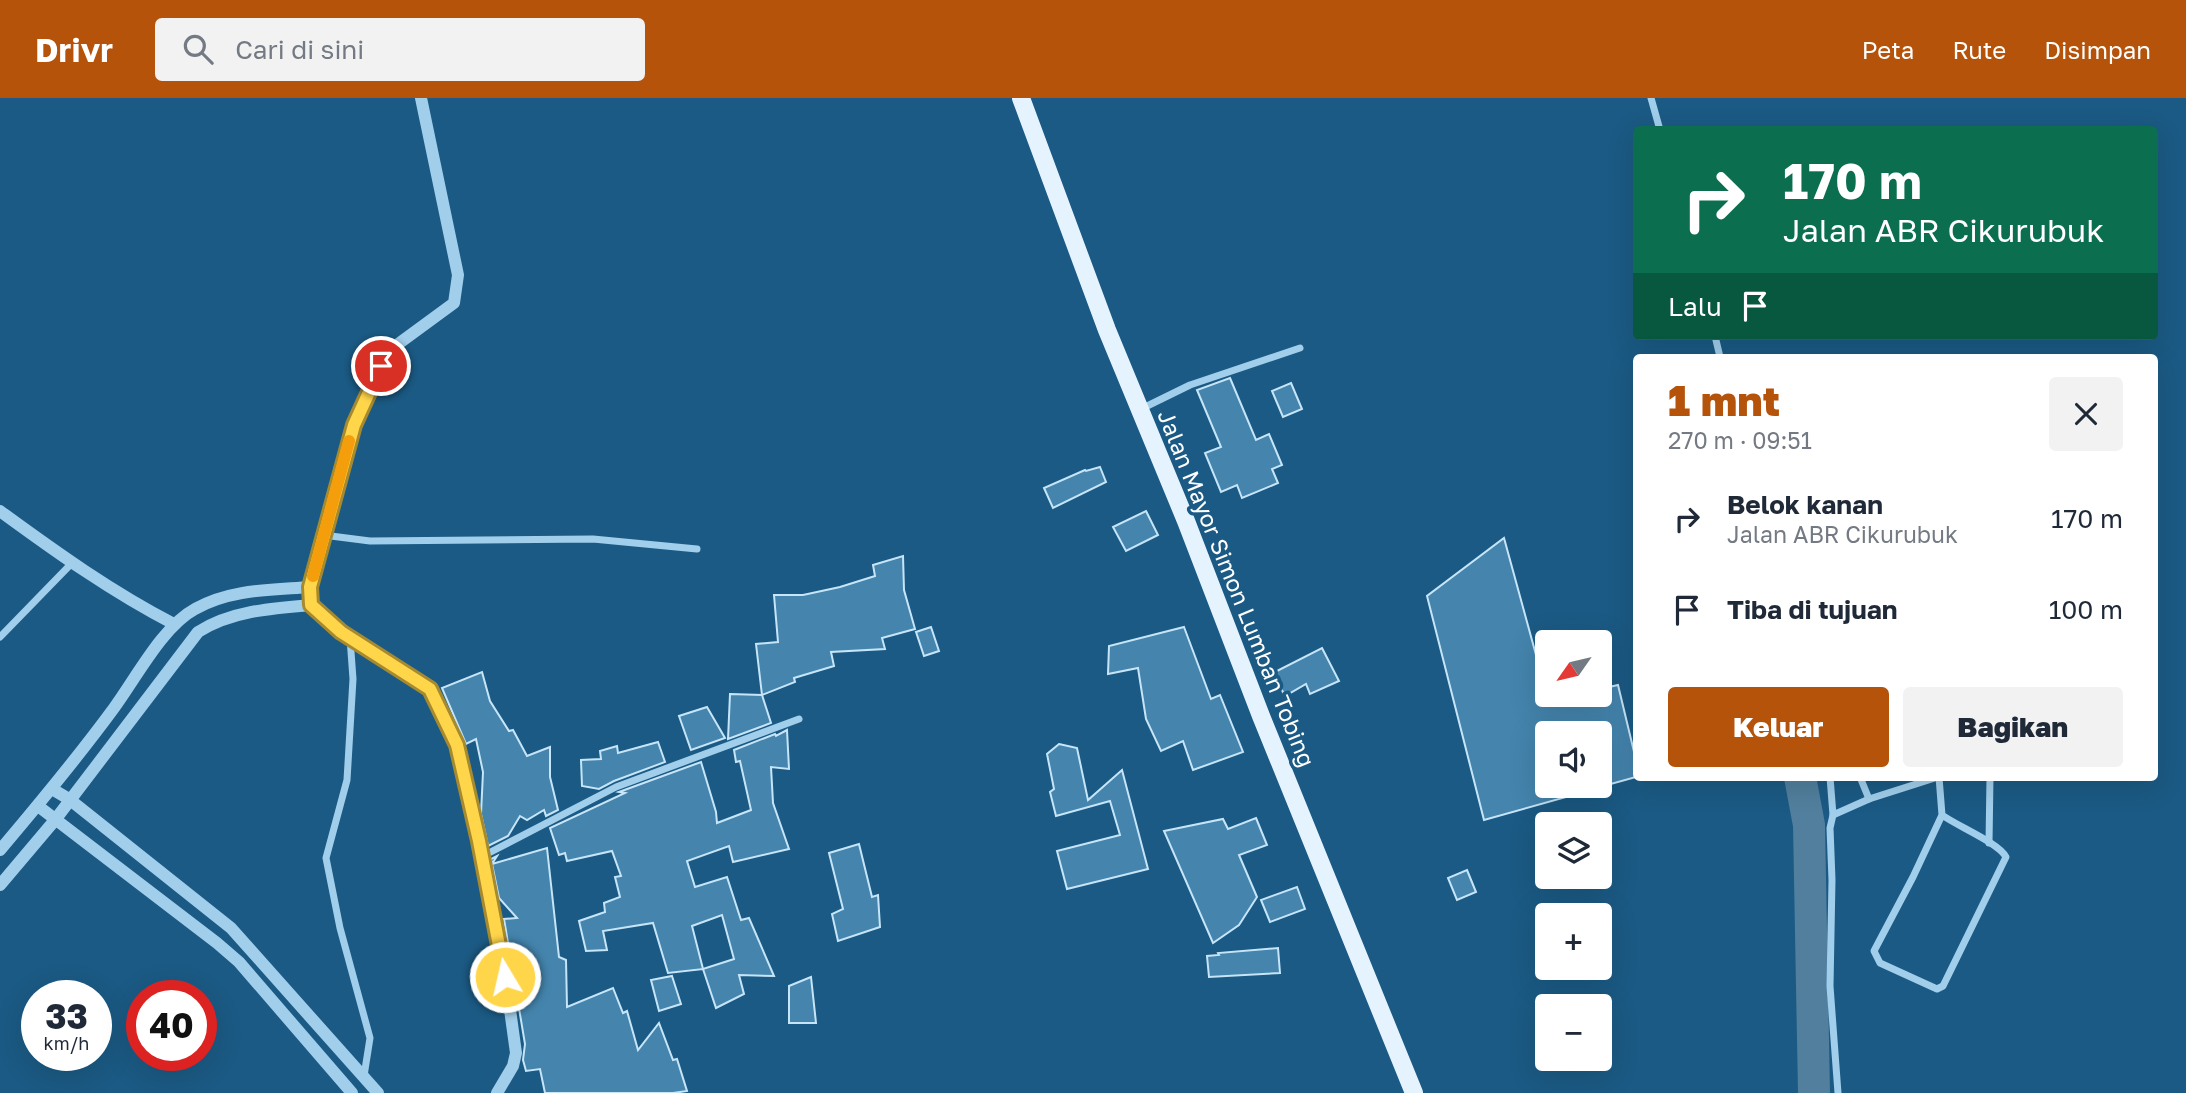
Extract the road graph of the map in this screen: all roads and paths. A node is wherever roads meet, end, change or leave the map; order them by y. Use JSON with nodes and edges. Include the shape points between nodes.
{"nodes":[{"id":1,"x":421,"y":98,"type":"edge"},
{"id":2,"x":1021,"y":98,"type":"edge"},
{"id":3,"x":1651,"y":98,"type":"edge"},
{"id":4,"x":1659,"y":126,"type":"edge"},
{"id":5,"x":1300,"y":348,"type":"dead end"},
{"id":6,"x":1140,"y":409,"type":"junction"},
{"id":7,"x":0,"y":511,"type":"edge"},
{"id":8,"x":323,"y":535,"type":"junction"},
{"id":9,"x":697,"y":549,"type":"dead end"},
{"id":10,"x":72,"y":564,"type":"junction"},
{"id":11,"x":310,"y":587,"type":"junction"},
{"id":12,"x":311,"y":605,"type":"junction"},
{"id":13,"x":174,"y":624,"type":"junction"},
{"id":14,"x":0,"y":638,"type":"edge"},
{"id":15,"x":350,"y":638,"type":"junction"},
{"id":16,"x":799,"y":719,"type":"dead end"},
{"id":17,"x":1830,"y":781,"type":"edge"},
{"id":18,"x":1862,"y":781,"type":"edge"},
{"id":19,"x":1925,"y":781,"type":"edge"},
{"id":20,"x":1939,"y":781,"type":"edge"},
{"id":21,"x":1990,"y":781,"type":"edge"},
{"id":22,"x":52,"y":789,"type":"junction"},
{"id":23,"x":69,"y":799,"type":"junction"},
{"id":24,"x":1869,"y":799,"type":"junction"},
{"id":25,"x":38,"y":806,"type":"junction"},
{"id":26,"x":1833,"y":814,"type":"junction"},
{"id":27,"x":1942,"y":815,"type":"junction"},
{"id":28,"x":55,"y":820,"type":"junction"},
{"id":29,"x":1989,"y":842,"type":"junction"},
{"id":30,"x":0,"y":850,"type":"edge"},
{"id":31,"x":481,"y":856,"type":"junction"},
{"id":32,"x":0,"y":885,"type":"edge"},
{"id":33,"x":364,"y":1077,"type":"junction"},
{"id":34,"x":352,"y":1093,"type":"edge"},
{"id":35,"x":378,"y":1093,"type":"edge"},
{"id":36,"x":497,"y":1093,"type":"edge"},
{"id":37,"x":1414,"y":1093,"type":"edge"},
{"id":38,"x":1838,"y":1093,"type":"edge"}],
"edges":[{"from":1,"to":8,"type":"street","via":[[458,275],[454,303],[394,347],[381,366],[354,425]]},
{"from":2,"to":6,"type":"main road","name":"Jalan Mayor Simon Lumban Tobing"},
{"from":3,"to":4,"type":"street"},
{"from":5,"to":6,"type":"street","via":[[1191,385]]},
{"from":6,"to":37,"type":"main road","name":"Jalan Mayor Simon Lumban Tobing"},
{"from":7,"to":10,"type":"street"},
{"from":8,"to":9,"type":"street","via":[[370,541],[593,539]]},
{"from":8,"to":11,"type":"street"},
{"from":10,"to":13,"type":"street"},
{"from":10,"to":14,"type":"street"},
{"from":11,"to":12,"type":"street"},
{"from":11,"to":13,"type":"street","via":[[239,593],[193,609]]},
{"from":12,"to":15,"type":"street"},
{"from":12,"to":23,"type":"street","via":[[245,614],[198,632]]},
{"from":13,"to":22,"type":"street"},
{"from":15,"to":31,"type":"street","via":[[430,689],[457,745]]},
{"from":15,"to":33,"type":"street","via":[[353,679],[347,780],[326,858],[370,1038]]},
{"from":16,"to":31,"type":"street","via":[[615,788]]},
{"from":17,"to":26,"type":"street"},
{"from":18,"to":24,"type":"street"},
{"from":19,"to":24,"type":"street"},
{"from":20,"to":27,"type":"street"},
{"from":21,"to":29,"type":"street"},
{"from":22,"to":23,"type":"street"},
{"from":22,"to":25,"type":"street"},
{"from":23,"to":28,"type":"street"},
{"from":23,"to":33,"type":"street","via":[[231,929]]},
{"from":24,"to":26,"type":"street"},
{"from":25,"to":28,"type":"street"},
{"from":25,"to":30,"type":"street"},
{"from":26,"to":38,"type":"street","via":[[1830,986]]},
{"from":27,"to":29,"type":"street"},
{"from":27,"to":29,"type":"street","via":[[1874,951],[1880,963],[1931,987],[1943,986],[2006,857]]},
{"from":28,"to":32,"type":"street"},
{"from":28,"to":34,"type":"street","via":[[232,955]]},
{"from":31,"to":36,"type":"street","via":[[502,952],[516,1053]]},
{"from":33,"to":35,"type":"street"}]}
